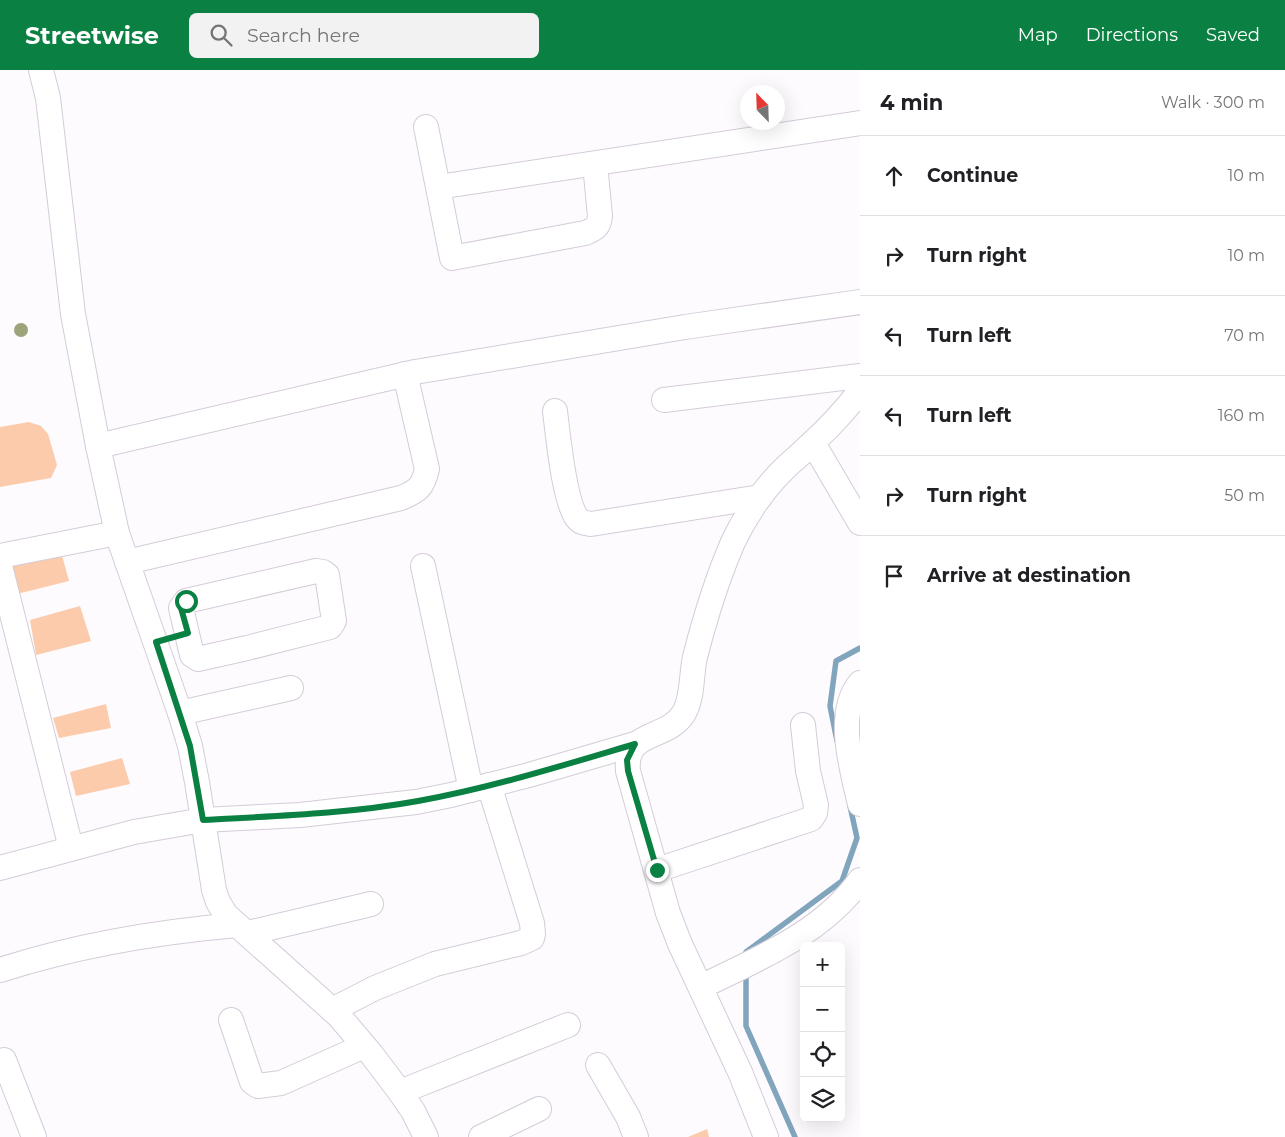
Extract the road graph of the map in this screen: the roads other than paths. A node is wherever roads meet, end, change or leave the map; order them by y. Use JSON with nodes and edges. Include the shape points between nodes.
{"nodes":[{"id":1,"x":40,"y":70,"type":"edge"},
{"id":2,"x":860,"y":123,"type":"edge"},
{"id":3,"x":426,"y":127,"type":"dead end"},
{"id":4,"x":595,"y":164,"type":"junction"},
{"id":5,"x":438,"y":187,"type":"junction"},
{"id":6,"x":860,"y":302,"type":"edge"},
{"id":7,"x":405,"y":374,"type":"junction"},
{"id":8,"x":860,"y":376,"type":"edge"},
{"id":9,"x":860,"y":391,"type":"edge"},
{"id":10,"x":664,"y":400,"type":"dead end"},
{"id":11,"x":554,"y":411,"type":"dead end"},
{"id":12,"x":813,"y":443,"type":"junction"},
{"id":13,"x":98,"y":446,"type":"junction"},
{"id":14,"x":760,"y":497,"type":"junction"},
{"id":15,"x":860,"y":523,"type":"edge"},
{"id":16,"x":117,"y":533,"type":"junction"},
{"id":17,"x":0,"y":556,"type":"edge"},
{"id":18,"x":126,"y":562,"type":"junction"},
{"id":19,"x":0,"y":566,"type":"edge"},
{"id":20,"x":423,"y":566,"type":"dead end"},
{"id":21,"x":188,"y":633,"type":"junction"},
{"id":22,"x":156,"y":642,"type":"junction"},
{"id":23,"x":860,"y":683,"type":"edge"},
{"id":24,"x":291,"y":688,"type":"dead end"},
{"id":25,"x":180,"y":712,"type":"junction"},
{"id":26,"x":803,"y":725,"type":"dead end"},
{"id":27,"x":635,"y":744,"type":"junction"},
{"id":28,"x":480,"y":787,"type":"junction"},
{"id":29,"x":859,"y":798,"type":"edge"},
{"id":30,"x":203,"y":820,"type":"junction"},
{"id":31,"x":71,"y":848,"type":"junction"},
{"id":32,"x":0,"y":868,"type":"edge"},
{"id":33,"x":657,"y":870,"type":"junction"},
{"id":34,"x":860,"y":880,"type":"edge"},
{"id":35,"x":371,"y":904,"type":"dead end"},
{"id":36,"x":243,"y":929,"type":"junction"},
{"id":37,"x":0,"y":970,"type":"edge"},
{"id":38,"x":701,"y":987,"type":"junction"},
{"id":39,"x":332,"y":1010,"type":"junction"},
{"id":40,"x":231,"y":1020,"type":"dead end"},
{"id":41,"x":568,"y":1025,"type":"dead end"},
{"id":42,"x":364,"y":1046,"type":"junction"},
{"id":43,"x":4,"y":1060,"type":"dead end"},
{"id":44,"x":598,"y":1065,"type":"dead end"},
{"id":45,"x":400,"y":1092,"type":"junction"},
{"id":46,"x":539,"y":1110,"type":"dead end"},
{"id":47,"x":34,"y":1137,"type":"edge"},
{"id":48,"x":426,"y":1137,"type":"edge"},
{"id":49,"x":481,"y":1137,"type":"edge"},
{"id":50,"x":636,"y":1137,"type":"edge"},
{"id":51,"x":766,"y":1137,"type":"edge"}],
"edges":[{"from":1,"to":13,"type":"street","via":[[48,98],[73,314]]},
{"from":2,"to":4,"type":"street"},
{"from":3,"to":5,"type":"street"},
{"from":4,"to":5,"type":"street"},
{"from":4,"to":5,"type":"street","via":[[600,216],[594,229],[452,258]]},
{"from":6,"to":7,"type":"street","via":[[685,326]]},
{"from":7,"to":13,"type":"street"},
{"from":7,"to":18,"type":"street","via":[[427,469],[424,483],[413,493]]},
{"from":8,"to":10,"type":"street"},
{"from":9,"to":12,"type":"street"},
{"from":11,"to":14,"type":"street","via":[[567,489],[577,518],[582,523]]},
{"from":12,"to":14,"type":"street"},
{"from":12,"to":15,"type":"street"},
{"from":13,"to":16,"type":"street"},
{"from":14,"to":27,"type":"street","via":[[747,515],[720,575],[702,629],[684,712],[677,722]]},
{"from":16,"to":17,"type":"street"},
{"from":16,"to":18,"type":"street"},
{"from":18,"to":22,"type":"street"},
{"from":19,"to":31,"type":"street"},
{"from":20,"to":28,"type":"street"},
{"from":21,"to":21,"type":"street","via":[[192,655],[198,659],[330,627],[334,621],[327,575],[316,572],[186,601],[181,608]]},
{"from":21,"to":22,"type":"street"},
{"from":22,"to":25,"type":"street"},
{"from":23,"to":29,"type":"street","via":[[849,703],[846,724]]},
{"from":24,"to":25,"type":"street"},
{"from":25,"to":30,"type":"street","via":[[190,746]]},
{"from":26,"to":33,"type":"street","via":[[816,805],[816,813],[810,819]]},
{"from":27,"to":28,"type":"street"},
{"from":27,"to":33,"type":"street","via":[[627,760],[628,771]]},
{"from":28,"to":30,"type":"street","via":[[416,802],[355,810]]},
{"from":28,"to":39,"type":"street","via":[[532,922],[532,938],[435,964],[375,988]]},
{"from":30,"to":31,"type":"street","via":[[134,832]]},
{"from":30,"to":36,"type":"street","via":[[218,902],[226,915]]},
{"from":31,"to":32,"type":"street"},
{"from":33,"to":38,"type":"street","via":[[668,913]]},
{"from":34,"to":38,"type":"street","via":[[824,919],[802,934]]},
{"from":35,"to":36,"type":"street"},
{"from":36,"to":37,"type":"street","via":[[183,930],[102,942]]},
{"from":36,"to":39,"type":"street"},
{"from":38,"to":51,"type":"street"},
{"from":39,"to":42,"type":"street"},
{"from":40,"to":42,"type":"street","via":[[252,1082],[258,1086],[281,1083]]},
{"from":41,"to":45,"type":"street"},
{"from":42,"to":45,"type":"street"},
{"from":43,"to":47,"type":"street"},
{"from":44,"to":50,"type":"street"},
{"from":45,"to":48,"type":"street"},
{"from":46,"to":49,"type":"street"}]}
